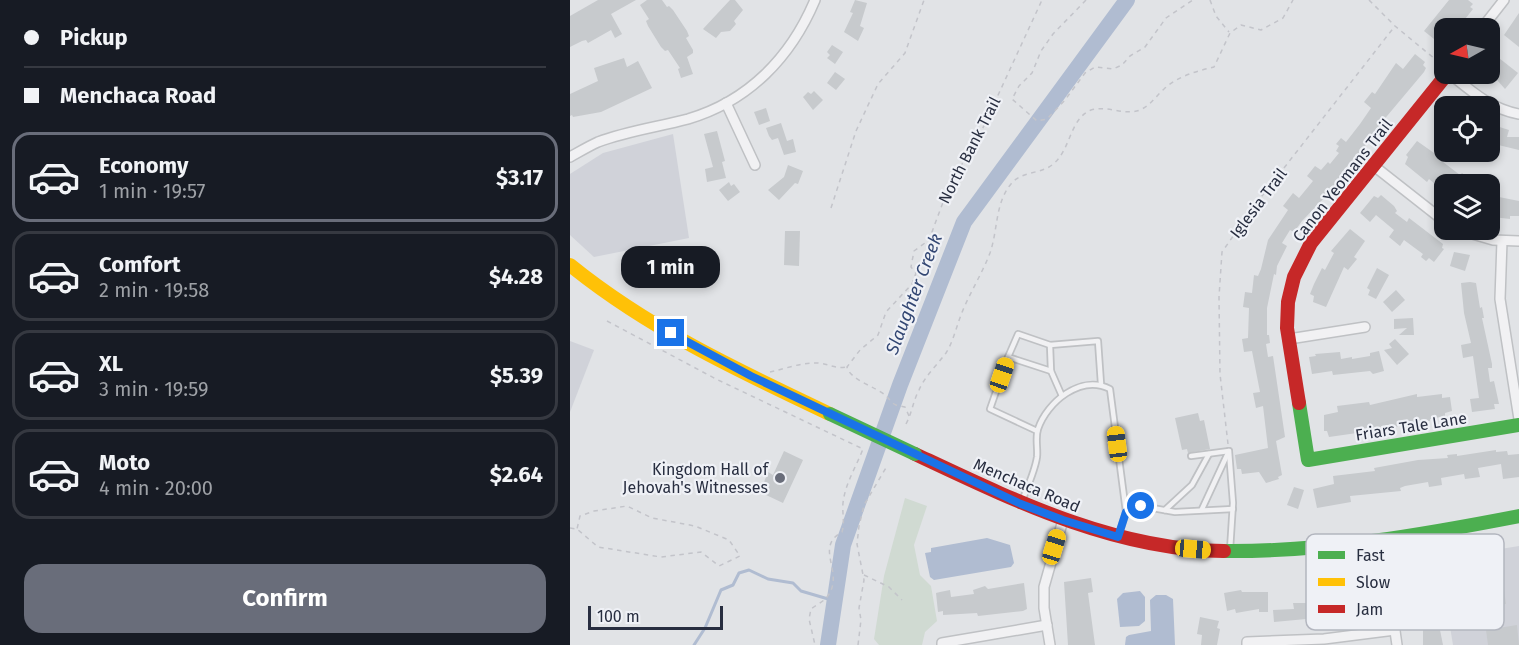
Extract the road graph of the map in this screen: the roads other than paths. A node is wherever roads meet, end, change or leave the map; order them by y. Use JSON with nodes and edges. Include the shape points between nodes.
{"nodes":[{"id":1,"x":815,"y":0,"type":"edge"},
{"id":2,"x":1490,"y":0,"type":"edge"},
{"id":3,"x":1502,"y":3,"type":"edge"},
{"id":4,"x":1490,"y":18,"type":"edge"},
{"id":5,"x":1436,"y":84,"type":"edge"},
{"id":6,"x":1463,"y":84,"type":"edge"},
{"id":7,"x":726,"y":103,"type":"junction"},
{"id":8,"x":1519,"y":114,"type":"edge"},
{"id":9,"x":570,"y":158,"type":"edge"},
{"id":10,"x":755,"y":165,"type":"dead end"},
{"id":11,"x":1374,"y":166,"type":"junction"},
{"id":12,"x":1434,"y":213,"type":"edge"},
{"id":13,"x":1496,"y":240,"type":"edge"},
{"id":14,"x":1502,"y":241,"type":"junction"},
{"id":15,"x":1519,"y":241,"type":"edge"},
{"id":16,"x":570,"y":265,"type":"edge"},
{"id":17,"x":1365,"y":327,"type":"dead end"},
{"id":18,"x":1289,"y":339,"type":"junction"},
{"id":19,"x":1050,"y":345,"type":"junction"},
{"id":20,"x":1008,"y":357,"type":"junction"},
{"id":21,"x":1052,"y":371,"type":"junction"},
{"id":22,"x":1101,"y":384,"type":"junction"},
{"id":23,"x":1062,"y":396,"type":"junction"},
{"id":24,"x":1519,"y":419,"type":"edge"},
{"id":25,"x":1519,"y":425,"type":"edge"},
{"id":26,"x":1037,"y":430,"type":"junction"},
{"id":27,"x":1229,"y":451,"type":"junction"},
{"id":28,"x":1209,"y":454,"type":"junction"},
{"id":29,"x":1191,"y":456,"type":"dead end"},
{"id":30,"x":1308,"y":460,"type":"joint"},
{"id":31,"x":1021,"y":504,"type":"junction"},
{"id":32,"x":1202,"y":509,"type":"junction"},
{"id":33,"x":1233,"y":509,"type":"junction"},
{"id":34,"x":1165,"y":510,"type":"junction"},
{"id":35,"x":1126,"y":512,"type":"junction"},
{"id":36,"x":1519,"y":516,"type":"edge"},
{"id":37,"x":1063,"y":520,"type":"junction"},
{"id":38,"x":1416,"y":534,"type":"edge"},
{"id":39,"x":1118,"y":537,"type":"junction"},
{"id":40,"x":1306,"y":550,"type":"edge"},
{"id":41,"x":1230,"y":552,"type":"junction"},
{"id":42,"x":1047,"y":626,"type":"junction"},
{"id":43,"x":1395,"y":630,"type":"joint"},
{"id":44,"x":942,"y":645,"type":"edge"},
{"id":45,"x":1050,"y":645,"type":"edge"},
{"id":46,"x":1247,"y":645,"type":"edge"},
{"id":47,"x":1397,"y":645,"type":"edge"}],
"edges":[{"from":1,"to":7,"type":"street","via":[[779,62],[755,85]]},
{"from":2,"to":3,"type":"street"},
{"from":3,"to":4,"type":"street"},
{"from":5,"to":11,"type":"main road","name":"Canon Yeomans Trail"},
{"from":6,"to":8,"type":"street","via":[[1501,110]]},
{"from":7,"to":9,"type":"street","via":[[695,117],[597,142]]},
{"from":7,"to":10,"type":"street"},
{"from":11,"to":12,"type":"street"},
{"from":11,"to":18,"type":"main road","name":"Canon Yeomans Trail","via":[[1311,243],[1299,265],[1288,302]]},
{"from":13,"to":14,"type":"street"},
{"from":14,"to":15,"type":"street"},
{"from":14,"to":24,"type":"street","via":[[1500,299]]},
{"from":16,"to":31,"type":"main road","name":"Menchaca Road","bridge":true,"via":[[633,312],[751,376]]},
{"from":17,"to":18,"type":"street"},
{"from":18,"to":30,"type":"main road","name":"Canon Yeomans Trail"},
{"from":19,"to":20,"type":"lane","via":[[1018,334]]},
{"from":19,"to":21,"type":"lane"},
{"from":19,"to":22,"type":"lane","via":[[1098,341]]},
{"from":20,"to":21,"type":"lane"},
{"from":20,"to":26,"type":"lane","via":[[990,410]]},
{"from":21,"to":23,"type":"lane"},
{"from":22,"to":23,"type":"lane","via":[[1079,387]]},
{"from":22,"to":35,"type":"lane","via":[[1110,389]]},
{"from":23,"to":26,"type":"lane","via":[[1047,411]]},
{"from":25,"to":30,"type":"main road","name":"Friars Tale Lane"},
{"from":26,"to":31,"type":"lane","via":[[1037,459]]},
{"from":27,"to":28,"type":"lane"},
{"from":27,"to":32,"type":"lane"},
{"from":27,"to":33,"type":"lane"},
{"from":28,"to":29,"type":"lane"},
{"from":28,"to":34,"type":"lane","via":[[1192,485]]},
{"from":31,"to":37,"type":"main road","name":"Menchaca Road"},
{"from":32,"to":33,"type":"lane"},
{"from":32,"to":34,"type":"lane"},
{"from":33,"to":41,"type":"lane"},
{"from":34,"to":35,"type":"lane","via":[[1141,506]]},
{"from":35,"to":39,"type":"lane"},
{"from":36,"to":38,"type":"main road","name":"Menchaca Road"},
{"from":37,"to":39,"type":"main road","name":"Menchaca Road"},
{"from":37,"to":42,"type":"street","via":[[1044,587]]},
{"from":39,"to":41,"type":"main road","name":"Menchaca Road"},
{"from":40,"to":41,"type":"main road","name":"Menchaca Road"},
{"from":42,"to":44,"type":"street"},
{"from":42,"to":45,"type":"street"},
{"from":43,"to":46,"type":"street"},
{"from":43,"to":47,"type":"street"}]}
